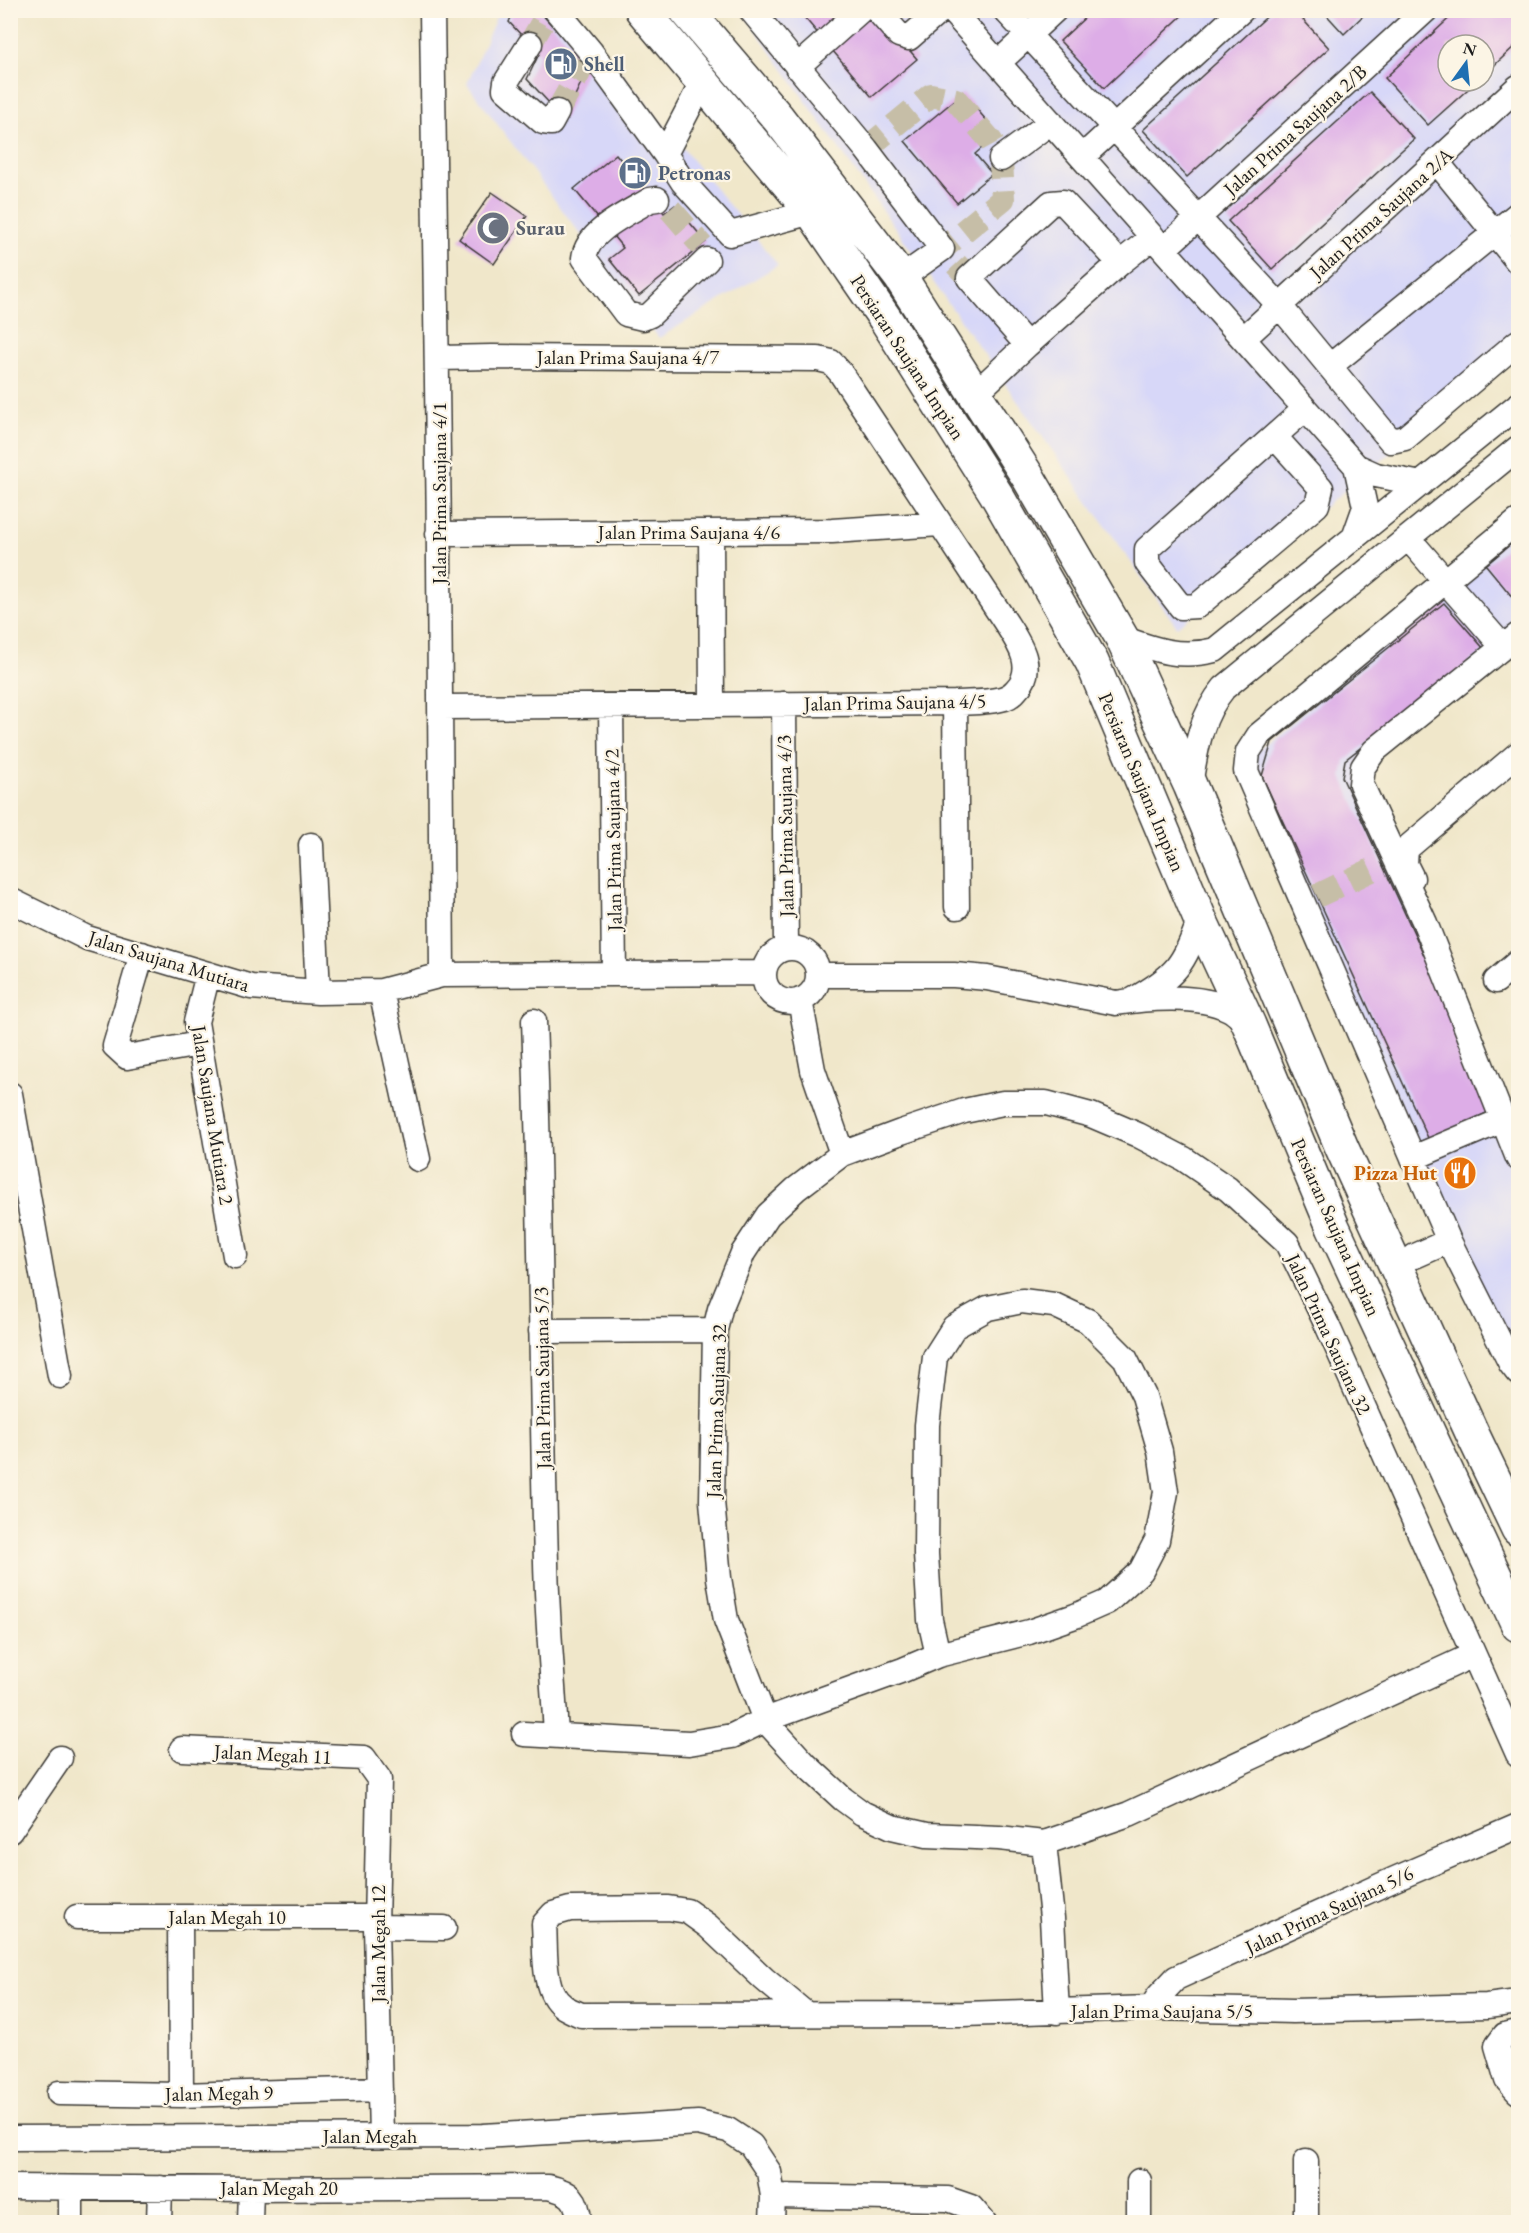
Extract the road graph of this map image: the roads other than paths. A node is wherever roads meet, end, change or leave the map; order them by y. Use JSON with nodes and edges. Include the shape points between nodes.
{"nodes":[{"id":1,"x":432,"y":10,"type":"edge"},
{"id":2,"x":642,"y":10,"type":"edge"},
{"id":3,"x":686,"y":10,"type":"edge"},
{"id":4,"x":751,"y":10,"type":"edge"},
{"id":5,"x":861,"y":10,"type":"edge"},
{"id":6,"x":877,"y":10,"type":"edge"},
{"id":7,"x":941,"y":10,"type":"edge"},
{"id":8,"x":951,"y":10,"type":"edge"},
{"id":9,"x":1005,"y":10,"type":"edge"},
{"id":10,"x":1055,"y":10,"type":"edge"},
{"id":11,"x":1242,"y":10,"type":"edge"},
{"id":12,"x":1426,"y":10,"type":"edge"},
{"id":13,"x":550,"y":13,"type":"edge"},
{"id":14,"x":1028,"y":35,"type":"junction"},
{"id":15,"x":530,"y":44,"type":"tunnel mouth"},
{"id":16,"x":998,"y":63,"type":"junction"},
{"id":17,"x":796,"y":67,"type":"junction"},
{"id":18,"x":703,"y":81,"type":"junction"},
{"id":19,"x":1518,"y":87,"type":"edge"},
{"id":20,"x":557,"y":112,"type":"dead end"},
{"id":21,"x":1051,"y":122,"type":"junction"},
{"id":22,"x":1114,"y":128,"type":"junction"},
{"id":23,"x":665,"y":154,"type":"junction"},
{"id":24,"x":1082,"y":157,"type":"junction"},
{"id":25,"x":1001,"y":159,"type":"dead end"},
{"id":26,"x":1437,"y":162,"type":"junction"},
{"id":27,"x":683,"y":182,"type":"junction"},
{"id":28,"x":812,"y":212,"type":"junction"},
{"id":29,"x":1518,"y":214,"type":"edge"},
{"id":30,"x":1198,"y":218,"type":"junction"},
{"id":31,"x":1495,"y":233,"type":"junction"},
{"id":32,"x":730,"y":234,"type":"junction"},
{"id":33,"x":1158,"y":243,"type":"junction"},
{"id":34,"x":1518,"y":262,"type":"edge"},
{"id":35,"x":1120,"y":263,"type":"junction"},
{"id":36,"x":902,"y":278,"type":"junction"},
{"id":37,"x":1279,"y":306,"type":"junction"},
{"id":38,"x":1243,"y":339,"type":"junction"},
{"id":39,"x":1518,"y":342,"type":"edge"},
{"id":40,"x":1027,"y":345,"type":"junction"},
{"id":41,"x":439,"y":358,"type":"junction"},
{"id":42,"x":818,"y":358,"type":"joint"},
{"id":43,"x":1330,"y":366,"type":"junction"},
{"id":44,"x":975,"y":394,"type":"junction"},
{"id":45,"x":1518,"y":405,"type":"edge"},
{"id":46,"x":1310,"y":414,"type":"junction"},
{"id":47,"x":1280,"y":443,"type":"junction"},
{"id":48,"x":1518,"y":448,"type":"edge"},
{"id":49,"x":1356,"y":466,"type":"junction"},
{"id":50,"x":1420,"y":484,"type":"junction"},
{"id":51,"x":1518,"y":521,"type":"edge"},
{"id":52,"x":940,"y":524,"type":"junction"},
{"id":53,"x":711,"y":532,"type":"junction"},
{"id":54,"x":438,"y":534,"type":"junction"},
{"id":55,"x":1408,"y":538,"type":"junction"},
{"id":56,"x":1353,"y":539,"type":"junction"},
{"id":57,"x":1446,"y":581,"type":"junction"},
{"id":58,"x":1122,"y":638,"type":"junction"},
{"id":59,"x":1511,"y":641,"type":"edge"},
{"id":60,"x":954,"y":703,"type":"junction"},
{"id":61,"x":712,"y":705,"type":"junction"},
{"id":62,"x":784,"y":705,"type":"junction"},
{"id":63,"x":611,"y":706,"type":"junction"},
{"id":64,"x":441,"y":707,"type":"junction"},
{"id":65,"x":1518,"y":754,"type":"edge"},
{"id":66,"x":1190,"y":784,"type":"junction"},
{"id":67,"x":311,"y":845,"type":"dead end"},
{"id":68,"x":10,"y":900,"type":"edge"},
{"id":69,"x":957,"y":907,"type":"dead end"},
{"id":70,"x":1428,"y":912,"type":"dead end"},
{"id":71,"x":1200,"y":919,"type":"junction"},
{"id":72,"x":786,"y":948,"type":"junction"},
{"id":73,"x":142,"y":954,"type":"junction"},
{"id":74,"x":1518,"y":962,"type":"edge"},
{"id":75,"x":764,"y":973,"type":"junction"},
{"id":76,"x":208,"y":974,"type":"junction"},
{"id":77,"x":614,"y":974,"type":"junction"},
{"id":78,"x":442,"y":975,"type":"junction"},
{"id":79,"x":819,"y":975,"type":"junction"},
{"id":80,"x":1496,"y":981,"type":"dead end"},
{"id":81,"x":381,"y":991,"type":"junction"},
{"id":82,"x":318,"y":992,"type":"junction"},
{"id":83,"x":800,"y":1000,"type":"junction"},
{"id":84,"x":1133,"y":1000,"type":"junction"},
{"id":85,"x":534,"y":1021,"type":"dead end"},
{"id":86,"x":1249,"y":1025,"type":"junction"},
{"id":87,"x":199,"y":1044,"type":"junction"},
{"id":88,"x":10,"y":1094,"type":"edge"},
{"id":89,"x":1511,"y":1129,"type":"edge"},
{"id":90,"x":1342,"y":1148,"type":"junction"},
{"id":91,"x":842,"y":1154,"type":"junction"},
{"id":92,"x":1413,"y":1158,"type":"junction"},
{"id":93,"x":1518,"y":1158,"type":"edge"},
{"id":94,"x":418,"y":1159,"type":"dead end"},
{"id":95,"x":1449,"y":1241,"type":"junction"},
{"id":96,"x":235,"y":1256,"type":"dead end"},
{"id":97,"x":1415,"y":1256,"type":"junction"},
{"id":98,"x":715,"y":1330,"type":"junction"},
{"id":99,"x":541,"y":1331,"type":"junction"},
{"id":100,"x":1518,"y":1373,"type":"edge"},
{"id":101,"x":60,"y":1376,"type":"dead end"},
{"id":102,"x":1460,"y":1407,"type":"junction"},
{"id":103,"x":1518,"y":1529,"type":"edge"},
{"id":104,"x":1518,"y":1625,"type":"edge"},
{"id":105,"x":938,"y":1655,"type":"junction"},
{"id":106,"x":1473,"y":1655,"type":"junction"},
{"id":107,"x":765,"y":1720,"type":"junction"},
{"id":108,"x":524,"y":1734,"type":"dead end"},
{"id":109,"x":556,"y":1735,"type":"junction"},
{"id":110,"x":182,"y":1749,"type":"dead end"},
{"id":111,"x":1518,"y":1755,"type":"edge"},
{"id":112,"x":60,"y":1758,"type":"dead end"},
{"id":113,"x":364,"y":1758,"type":"joint"},
{"id":114,"x":1518,"y":1826,"type":"edge"},
{"id":115,"x":10,"y":1830,"type":"edge"},
{"id":116,"x":1044,"y":1843,"type":"junction"},
{"id":117,"x":77,"y":1917,"type":"dead end"},
{"id":118,"x":180,"y":1917,"type":"junction"},
{"id":119,"x":376,"y":1922,"type":"junction"},
{"id":120,"x":444,"y":1928,"type":"dead end"},
{"id":121,"x":1518,"y":2002,"type":"edge"},
{"id":122,"x":1151,"y":2008,"type":"junction"},
{"id":123,"x":1057,"y":2012,"type":"junction"},
{"id":124,"x":806,"y":2014,"type":"junction"},
{"id":125,"x":1518,"y":2032,"type":"edge"},
{"id":126,"x":380,"y":2089,"type":"junction"},
{"id":127,"x":1518,"y":2092,"type":"edge"},
{"id":128,"x":59,"y":2093,"type":"dead end"},
{"id":129,"x":181,"y":2095,"type":"junction"},
{"id":130,"x":381,"y":2136,"type":"junction"},
{"id":131,"x":10,"y":2138,"type":"edge"},
{"id":132,"x":1306,"y":2161,"type":"dead end"},
{"id":133,"x":1139,"y":2181,"type":"dead end"},
{"id":134,"x":10,"y":2187,"type":"edge"},
{"id":135,"x":160,"y":2187,"type":"junction"},
{"id":136,"x":71,"y":2188,"type":"junction"},
{"id":137,"x":251,"y":2189,"type":"junction"},
{"id":138,"x":773,"y":2196,"type":"junction"},
{"id":139,"x":71,"y":2223,"type":"edge"},
{"id":140,"x":159,"y":2223,"type":"edge"},
{"id":141,"x":250,"y":2223,"type":"edge"},
{"id":142,"x":579,"y":2223,"type":"edge"},
{"id":143,"x":772,"y":2223,"type":"edge"},
{"id":144,"x":984,"y":2223,"type":"edge"},
{"id":145,"x":1139,"y":2223,"type":"edge"},
{"id":146,"x":1306,"y":2223,"type":"edge"}],
"edges":[{"from":1,"to":41,"type":"street","name":"Jalan Prima Saujana 4/1"},
{"from":2,"to":18,"type":"highway","name":"Persiaran Saujana Impian"},
{"from":3,"to":36,"type":"highway","name":"Persiaran Saujana Impian","via":[[785,127]]},
{"from":4,"to":17,"type":"street"},
{"from":5,"to":17,"type":"street"},
{"from":6,"to":7,"type":"street","via":[[899,35],[909,38]]},
{"from":8,"to":16,"type":"street"},
{"from":9,"to":14,"type":"street"},
{"from":10,"to":14,"type":"street"},
{"from":11,"to":22,"type":"street"},
{"from":12,"to":30,"type":"street","name":"Jalan Prima Saujana 2/B"},
{"from":13,"to":23,"type":"street"},
{"from":14,"to":16,"type":"street"},
{"from":14,"to":22,"type":"street"},
{"from":15,"to":20,"type":"street","via":[[505,89],[543,122],[551,123]]},
{"from":16,"to":21,"type":"street"},
{"from":17,"to":36,"type":"street","via":[[866,149],[942,249]]},
{"from":18,"to":23,"type":"street"},
{"from":18,"to":28,"type":"highway","name":"Persiaran Saujana Impian"},
{"from":19,"to":26,"type":"street","name":"Jalan Prima Saujana 2/A"},
{"from":21,"to":24,"type":"street"},
{"from":21,"to":25,"type":"street"},
{"from":22,"to":24,"type":"street"},
{"from":22,"to":30,"type":"street"},
{"from":23,"to":27,"type":"street"},
{"from":24,"to":33,"type":"street"},
{"from":26,"to":31,"type":"street"},
{"from":26,"to":37,"type":"street","name":"Jalan Prima Saujana 2/A"},
{"from":27,"to":32,"type":"street"},
{"from":27,"to":32,"type":"street","via":[[663,204],[650,200],[597,234],[585,250],[584,258],[626,314],[644,318],[650,315],[704,253]]},
{"from":28,"to":32,"type":"street"},
{"from":28,"to":71,"type":"highway","name":"Persiaran Saujana Impian","via":[[996,494],[1092,662]]},
{"from":29,"to":31,"type":"street"},
{"from":30,"to":33,"type":"street","name":"Jalan Prima Saujana 2/B"},
{"from":30,"to":37,"type":"street"},
{"from":31,"to":34,"type":"street"},
{"from":31,"to":43,"type":"street"},
{"from":33,"to":35,"type":"street","name":"Jalan Prima Saujana 2/B"},
{"from":33,"to":38,"type":"street"},
{"from":35,"to":40,"type":"street","name":"Jalan Prima Saujana 2/B"},
{"from":35,"to":40,"type":"street","via":[[1063,202],[1052,203],[969,278]]},
{"from":36,"to":44,"type":"highway","name":"Persiaran Saujana Impian"},
{"from":37,"to":38,"type":"street","name":"Jalan Prima Saujana 2/A"},
{"from":37,"to":43,"type":"street"},
{"from":38,"to":46,"type":"street"},
{"from":39,"to":43,"type":"street","via":[[1404,438],[1391,441]]},
{"from":40,"to":44,"type":"street","name":"Jalan Prima Saujana 2/B"},
{"from":41,"to":42,"type":"street","name":"Jalan Prima Saujana 4/7"},
{"from":41,"to":54,"type":"street","name":"Jalan Prima Saujana 4/1"},
{"from":42,"to":52,"type":"street","name":"Jalan Prima Saujana 4/5","via":[[831,362],[840,372]]},
{"from":44,"to":58,"type":"highway","name":"Persiaran Saujana Impian"},
{"from":45,"to":50,"type":"street"},
{"from":46,"to":47,"type":"street"},
{"from":46,"to":49,"type":"street"},
{"from":47,"to":47,"type":"street","via":[[1147,549],[1147,563],[1181,607],[1197,606],[1317,505],[1321,488]]},
{"from":48,"to":55,"type":"street"},
{"from":49,"to":50,"type":"street","via":[[1376,475]]},
{"from":49,"to":56,"type":"street","via":[[1365,507]]},
{"from":50,"to":56,"type":"street"},
{"from":51,"to":57,"type":"street"},
{"from":52,"to":53,"type":"street","name":"Jalan Prima Saujana 4/6","via":[[832,531]]},
{"from":52,"to":60,"type":"street","name":"Jalan Prima Saujana 4/5","via":[[1017,640],[1026,665],[1026,675],[1011,695]]},
{"from":53,"to":54,"type":"street","name":"Jalan Prima Saujana 4/6"},
{"from":53,"to":61,"type":"street"},
{"from":54,"to":64,"type":"street","name":"Jalan Prima Saujana 4/1"},
{"from":55,"to":57,"type":"street"},
{"from":55,"to":66,"type":"street","via":[[1224,688],[1202,722]]},
{"from":56,"to":58,"type":"street","via":[[1215,650],[1176,654]]},
{"from":57,"to":59,"type":"street"},
{"from":57,"to":92,"type":"street","via":[[1259,735],[1248,752],[1246,771],[1310,900]]},
{"from":58,"to":66,"type":"highway","name":"Persiaran Saujana Impian"},
{"from":59,"to":89,"type":"street","via":[[1374,751],[1363,767],[1361,784],[1389,862],[1425,923]]},
{"from":60,"to":62,"type":"street","name":"Jalan Prima Saujana 4/5"},
{"from":60,"to":69,"type":"street"},
{"from":61,"to":62,"type":"street","name":"Jalan Prima Saujana 4/5"},
{"from":61,"to":63,"type":"street","name":"Jalan Prima Saujana 4/5"},
{"from":62,"to":72,"type":"street","name":"Jalan Prima Saujana 4/3"},
{"from":63,"to":64,"type":"street","name":"Jalan Prima Saujana 4/5"},
{"from":63,"to":77,"type":"street","name":"Jalan Prima Saujana 4/2"},
{"from":64,"to":78,"type":"street","name":"Jalan Prima Saujana 4/1"},
{"from":65,"to":70,"type":"street","via":[[1406,849],[1405,864]]},
{"from":66,"to":90,"type":"highway","name":"Persiaran Saujana Impian"},
{"from":67,"to":82,"type":"street"},
{"from":68,"to":73,"type":"street","name":"Jalan Saujana Mutiara","via":[[87,938]]},
{"from":71,"to":84,"type":"street","via":[[1184,959],[1171,975]]},
{"from":71,"to":86,"type":"highway","name":"Persiaran Saujana Impian"},
{"from":72,"to":75,"type":"street","via":[[769,958]]},
{"from":72,"to":79,"type":"street","via":[[807,952]]},
{"from":73,"to":76,"type":"street","name":"Jalan Saujana Mutiara"},
{"from":73,"to":87,"type":"street","via":[[115,1046],[127,1057]]},
{"from":74,"to":80,"type":"street"},
{"from":75,"to":77,"type":"street","name":"Jalan Saujana Mutiara"},
{"from":75,"to":83,"type":"street","via":[[764,981],[774,996],[782,1001]]},
{"from":76,"to":82,"type":"street","name":"Jalan Saujana Mutiara","via":[[251,987]]},
{"from":76,"to":87,"type":"street","name":"Jalan Saujana Mutiara 2","via":[[196,1022]]},
{"from":77,"to":78,"type":"street","name":"Jalan Saujana Mutiara"},
{"from":78,"to":81,"type":"street","name":"Jalan Saujana Mutiara"},
{"from":79,"to":83,"type":"street","via":[[812,993]]},
{"from":79,"to":84,"type":"street","via":[[965,976],[1116,1003]]},
{"from":81,"to":82,"type":"street","name":"Jalan Saujana Mutiara"},
{"from":81,"to":94,"type":"street"},
{"from":83,"to":91,"type":"street","via":[[813,1070]]},
{"from":84,"to":86,"type":"street","via":[[1212,1002],[1230,1009]]},
{"from":85,"to":99,"type":"street","name":"Jalan Prima Saujana 5/3"},
{"from":86,"to":104,"type":"highway","name":"Persiaran Saujana Impian","via":[[1333,1227]]},
{"from":87,"to":96,"type":"street","name":"Jalan Saujana Mutiara 2"},
{"from":88,"to":101,"type":"street"},
{"from":89,"to":92,"type":"street"},
{"from":89,"to":93,"type":"street"},
{"from":90,"to":97,"type":"highway","via":[[1375,1178]]},
{"from":90,"to":102,"type":"highway","name":"Persiaran Saujana Impian"},
{"from":91,"to":98,"type":"street","name":"Jalan Prima Saujana 32","via":[[768,1215],[743,1253]]},
{"from":91,"to":106,"type":"street","name":"Jalan Prima Saujana 32","via":[[964,1111],[1003,1103],[1046,1103],[1091,1115],[1138,1135],[1184,1159],[1228,1190],[1287,1243]]},
{"from":92,"to":95,"type":"street"},
{"from":95,"to":97,"type":"street"},
{"from":95,"to":100,"type":"street"},
{"from":97,"to":102,"type":"highway","via":[[1449,1336],[1457,1365]]},
{"from":98,"to":99,"type":"street"},
{"from":98,"to":107,"type":"street","name":"Jalan Prima Saujana 32","via":[[712,1500],[719,1578],[726,1620]]},
{"from":99,"to":109,"type":"street","name":"Jalan Prima Saujana 5/3","via":[[546,1565]]},
{"from":102,"to":103,"type":"highway","name":"Persiaran Saujana Impian"},
{"from":105,"to":105,"type":"street","via":[[1029,1632],[1107,1602],[1141,1571],[1158,1540],[1166,1492],[1160,1451],[1144,1396],[1125,1358],[1088,1321],[1054,1305],[1022,1301],[988,1308],[954,1327],[935,1357],[927,1425],[926,1554],[930,1620]]},
{"from":105,"to":107,"type":"street"},
{"from":106,"to":111,"type":"street","name":"Jalan Prima Saujana 32"},
{"from":106,"to":116,"type":"street","via":[[1129,1814]]},
{"from":107,"to":109,"type":"street","via":[[732,1736],[688,1743]]},
{"from":107,"to":116,"type":"street","via":[[843,1798],[862,1813],[892,1827],[927,1835]]},
{"from":108,"to":109,"type":"street"},
{"from":110,"to":113,"type":"street","name":"Jalan Megah 11"},
{"from":112,"to":115,"type":"street"},
{"from":113,"to":119,"type":"street","name":"Jalan Megah 12","via":[[379,1779]]},
{"from":114,"to":122,"type":"street","name":"Jalan Prima Saujana 5/6","via":[[1176,1978]]},
{"from":116,"to":123,"type":"street"},
{"from":117,"to":118,"type":"street","name":"Jalan Megah 10"},
{"from":118,"to":119,"type":"street","name":"Jalan Megah 10"},
{"from":118,"to":129,"type":"street"},
{"from":119,"to":120,"type":"street","name":"Jalan Megah 10"},
{"from":119,"to":126,"type":"street","name":"Jalan Megah 12"},
{"from":121,"to":122,"type":"street","name":"Jalan Prima Saujana 5/5","via":[[1293,2011]]},
{"from":122,"to":123,"type":"street","name":"Jalan Prima Saujana 5/5"},
{"from":123,"to":124,"type":"street","name":"Jalan Prima Saujana 5/5"},
{"from":124,"to":124,"type":"street","name":"Jalan Prima Saujana 5/5","via":[[581,2014],[562,2006],[551,1991],[544,1924],[553,1914],[570,1909],[687,1911]]},
{"from":125,"to":127,"type":"street","via":[[1505,2035],[1497,2046],[1507,2080]]},
{"from":126,"to":129,"type":"street","name":"Jalan Megah 9"},
{"from":126,"to":130,"type":"street","name":"Jalan Megah 12"},
{"from":128,"to":129,"type":"street","name":"Jalan Megah 9"},
{"from":130,"to":131,"type":"street","name":"Jalan Megah"},
{"from":130,"to":138,"type":"street","name":"Jalan Megah","via":[[483,2136],[698,2123],[728,2130],[750,2145],[769,2172]]},
{"from":132,"to":146,"type":"street"},
{"from":133,"to":145,"type":"street"},
{"from":134,"to":136,"type":"street","name":"Jalan Megah 20"},
{"from":135,"to":136,"type":"street","name":"Jalan Megah 20"},
{"from":135,"to":137,"type":"street","name":"Jalan Megah 20"},
{"from":135,"to":140,"type":"street"},
{"from":136,"to":139,"type":"street"},
{"from":137,"to":141,"type":"street"},
{"from":137,"to":142,"type":"street","name":"Jalan Megah 20","via":[[548,2187],[566,2191],[579,2206]]},
{"from":138,"to":143,"type":"street"},
{"from":138,"to":144,"type":"street","via":[[948,2199],[971,2207]]}]}
